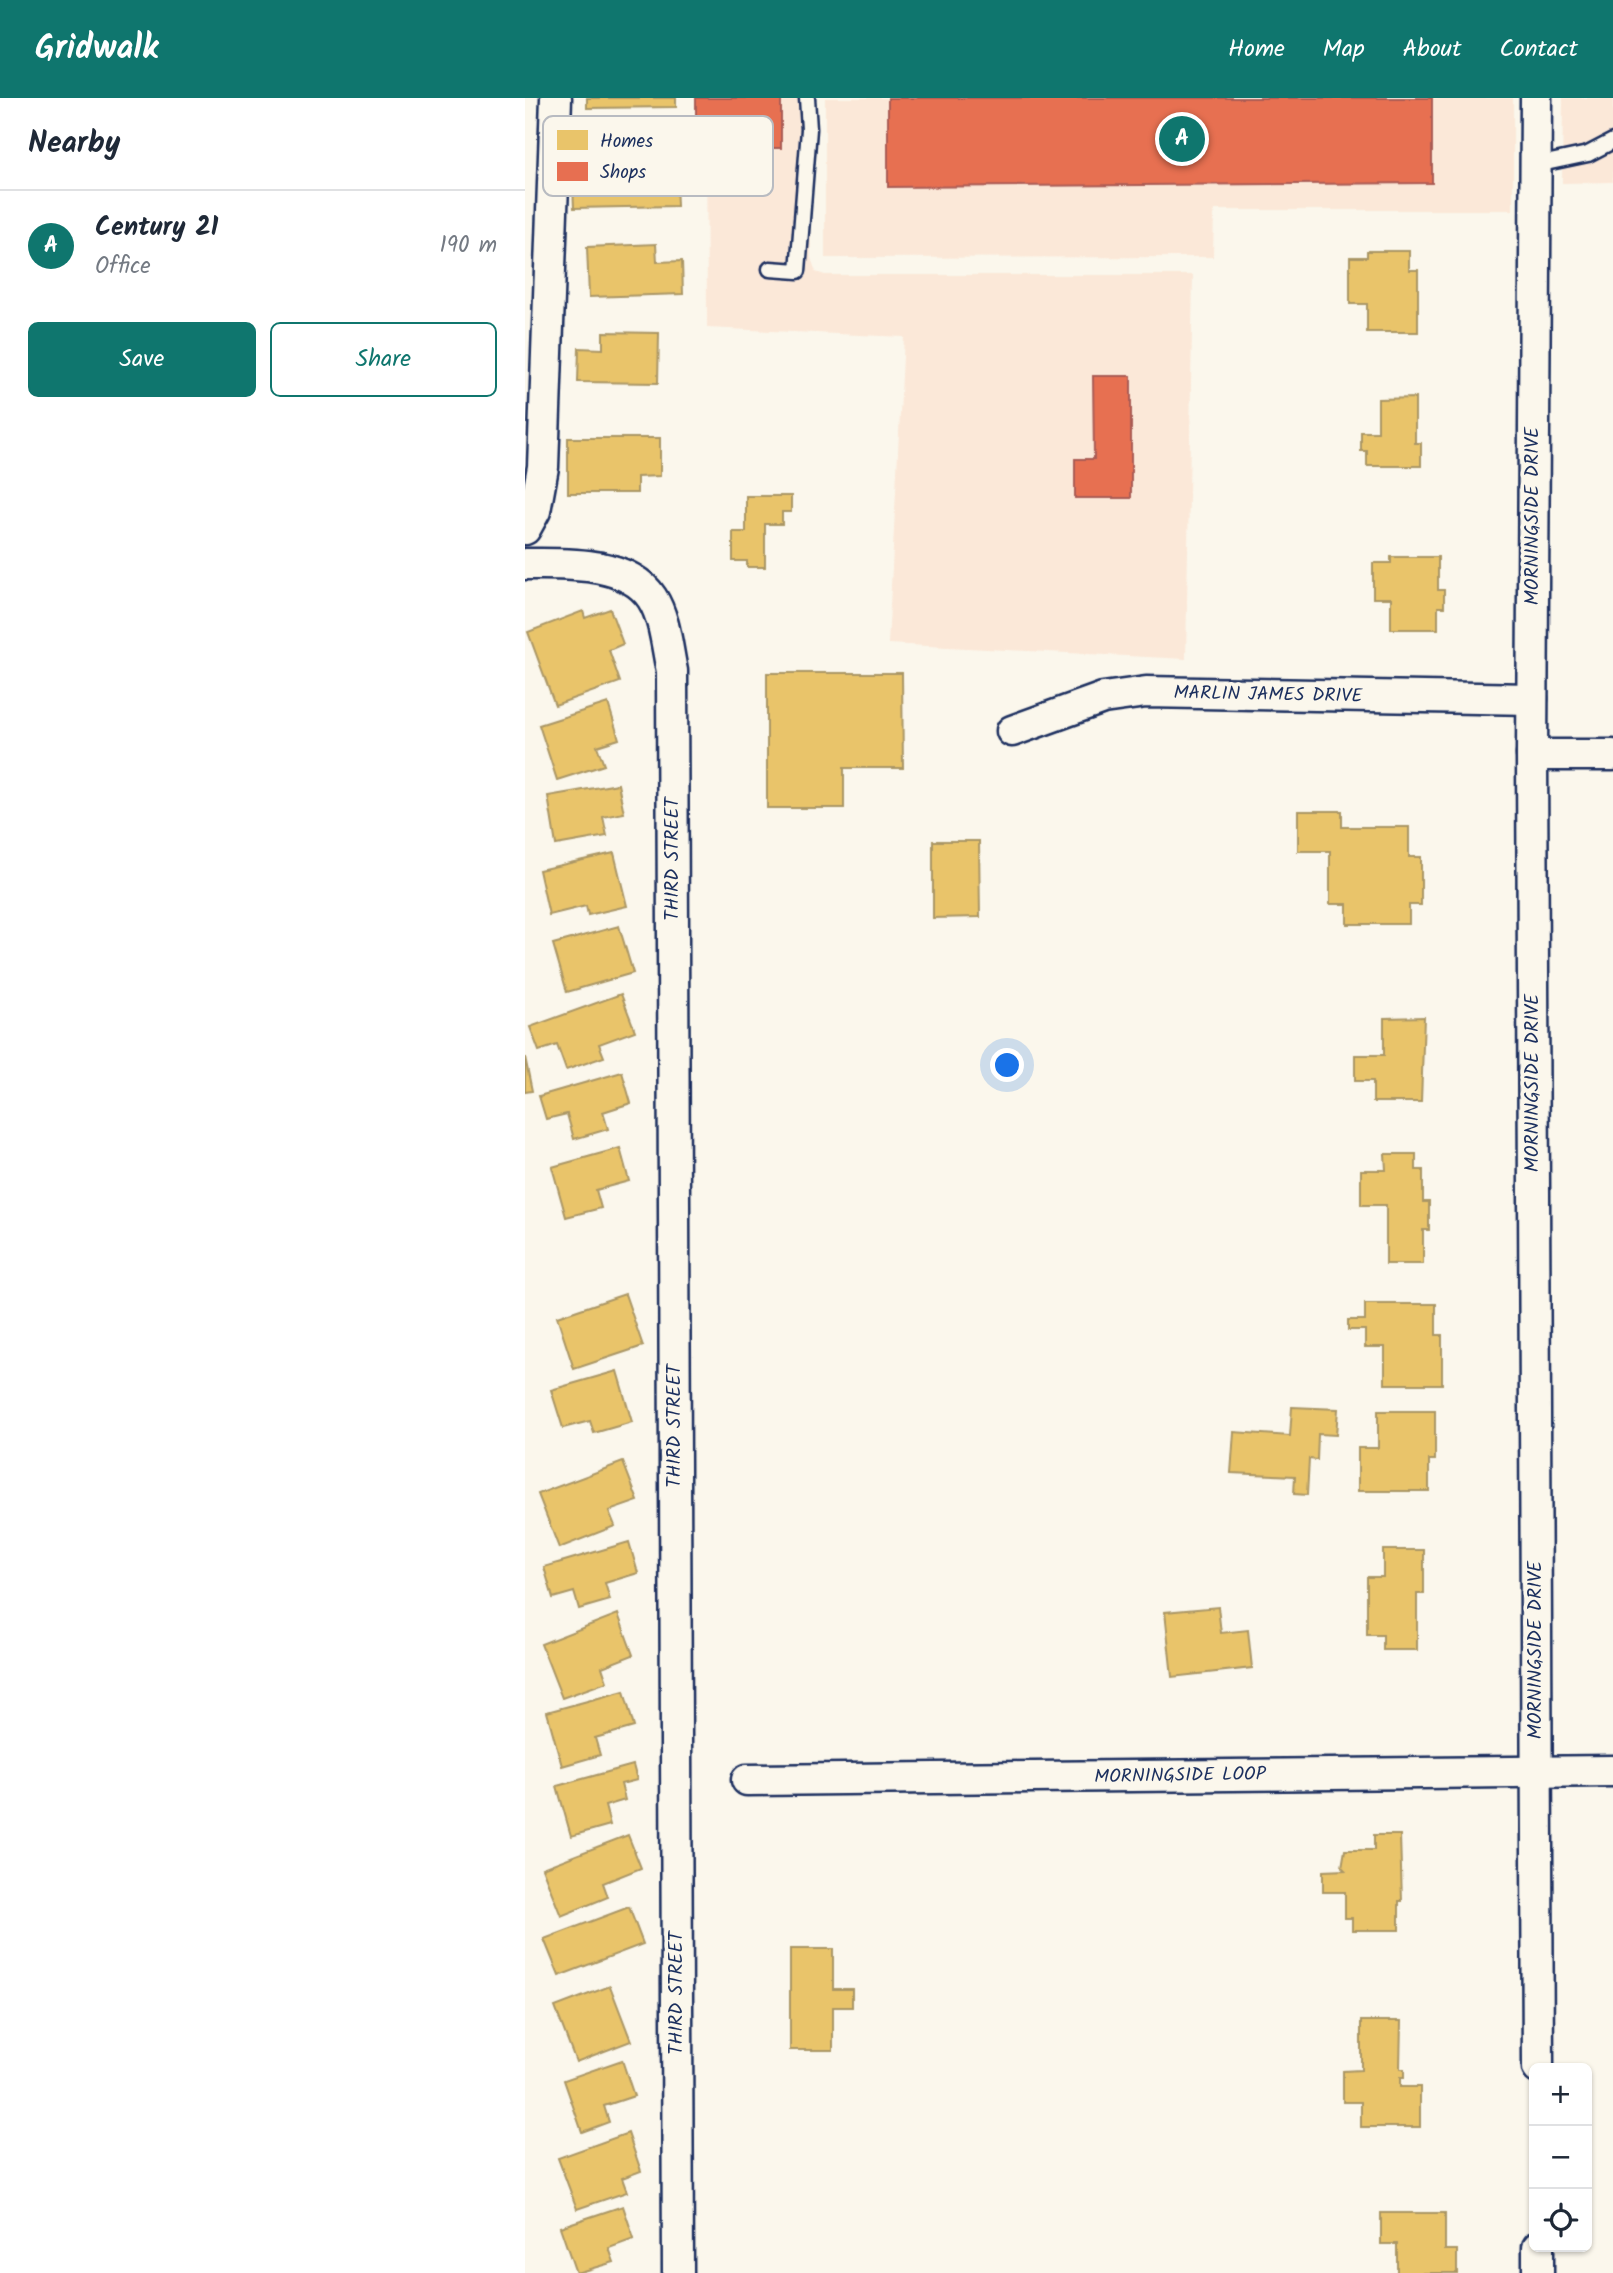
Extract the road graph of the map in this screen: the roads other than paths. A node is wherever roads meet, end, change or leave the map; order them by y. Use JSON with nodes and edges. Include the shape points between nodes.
{"nodes":[{"id":1,"x":556,"y":98,"type":"edge"},
{"id":2,"x":807,"y":98,"type":"edge"},
{"id":3,"x":1536,"y":98,"type":"edge"},
{"id":4,"x":555,"y":116,"type":"edge"},
{"id":5,"x":1613,"y":141,"type":"edge"},
{"id":6,"x":1536,"y":165,"type":"junction"},
{"id":7,"x":553,"y":196,"type":"edge"},
{"id":8,"x":770,"y":269,"type":"dead end"},
{"id":9,"x":525,"y":529,"type":"edge"},
{"id":10,"x":525,"y":564,"type":"edge"},
{"id":11,"x":1532,"y":699,"type":"junction"},
{"id":12,"x":1012,"y":731,"type":"dead end"},
{"id":13,"x":1532,"y":755,"type":"junction"},
{"id":14,"x":1613,"y":755,"type":"edge"},
{"id":15,"x":1613,"y":1771,"type":"edge"},
{"id":16,"x":1537,"y":1772,"type":"junction"},
{"id":17,"x":747,"y":1780,"type":"dead end"},
{"id":18,"x":1538,"y":2063,"type":"edge"},
{"id":19,"x":1538,"y":2252,"type":"edge"},
{"id":20,"x":678,"y":2273,"type":"edge"},
{"id":21,"x":1538,"y":2273,"type":"edge"}],
"edges":[{"from":1,"to":4,"type":"street"},
{"from":2,"to":8,"type":"lane","via":[[809,129],[798,271]]},
{"from":3,"to":6,"type":"street","name":"MORNINGSIDE DRIVE"},
{"from":5,"to":6,"type":"lane","via":[[1588,154]]},
{"from":6,"to":11,"type":"street","name":"MORNINGSIDE DRIVE"},
{"from":7,"to":9,"type":"street","via":[[543,467],[535,511]]},
{"from":10,"to":20,"type":"street","name":"THIRD STREET","via":[[598,568],[642,587],[660,615],[672,671]]},
{"from":11,"to":12,"type":"street","name":"MARLIN JAMES DRIVE","via":[[1146,692],[1103,698]]},
{"from":11,"to":13,"type":"street","name":"MORNINGSIDE DRIVE"},
{"from":13,"to":14,"type":"street"},
{"from":13,"to":16,"type":"street","name":"MORNINGSIDE DRIVE"},
{"from":15,"to":16,"type":"street","name":"MORNINGSIDE LOOP"},
{"from":16,"to":17,"type":"street","name":"MORNINGSIDE LOOP"},
{"from":16,"to":18,"type":"street","name":"MORNINGSIDE DRIVE"},
{"from":19,"to":21,"type":"street"}]}
